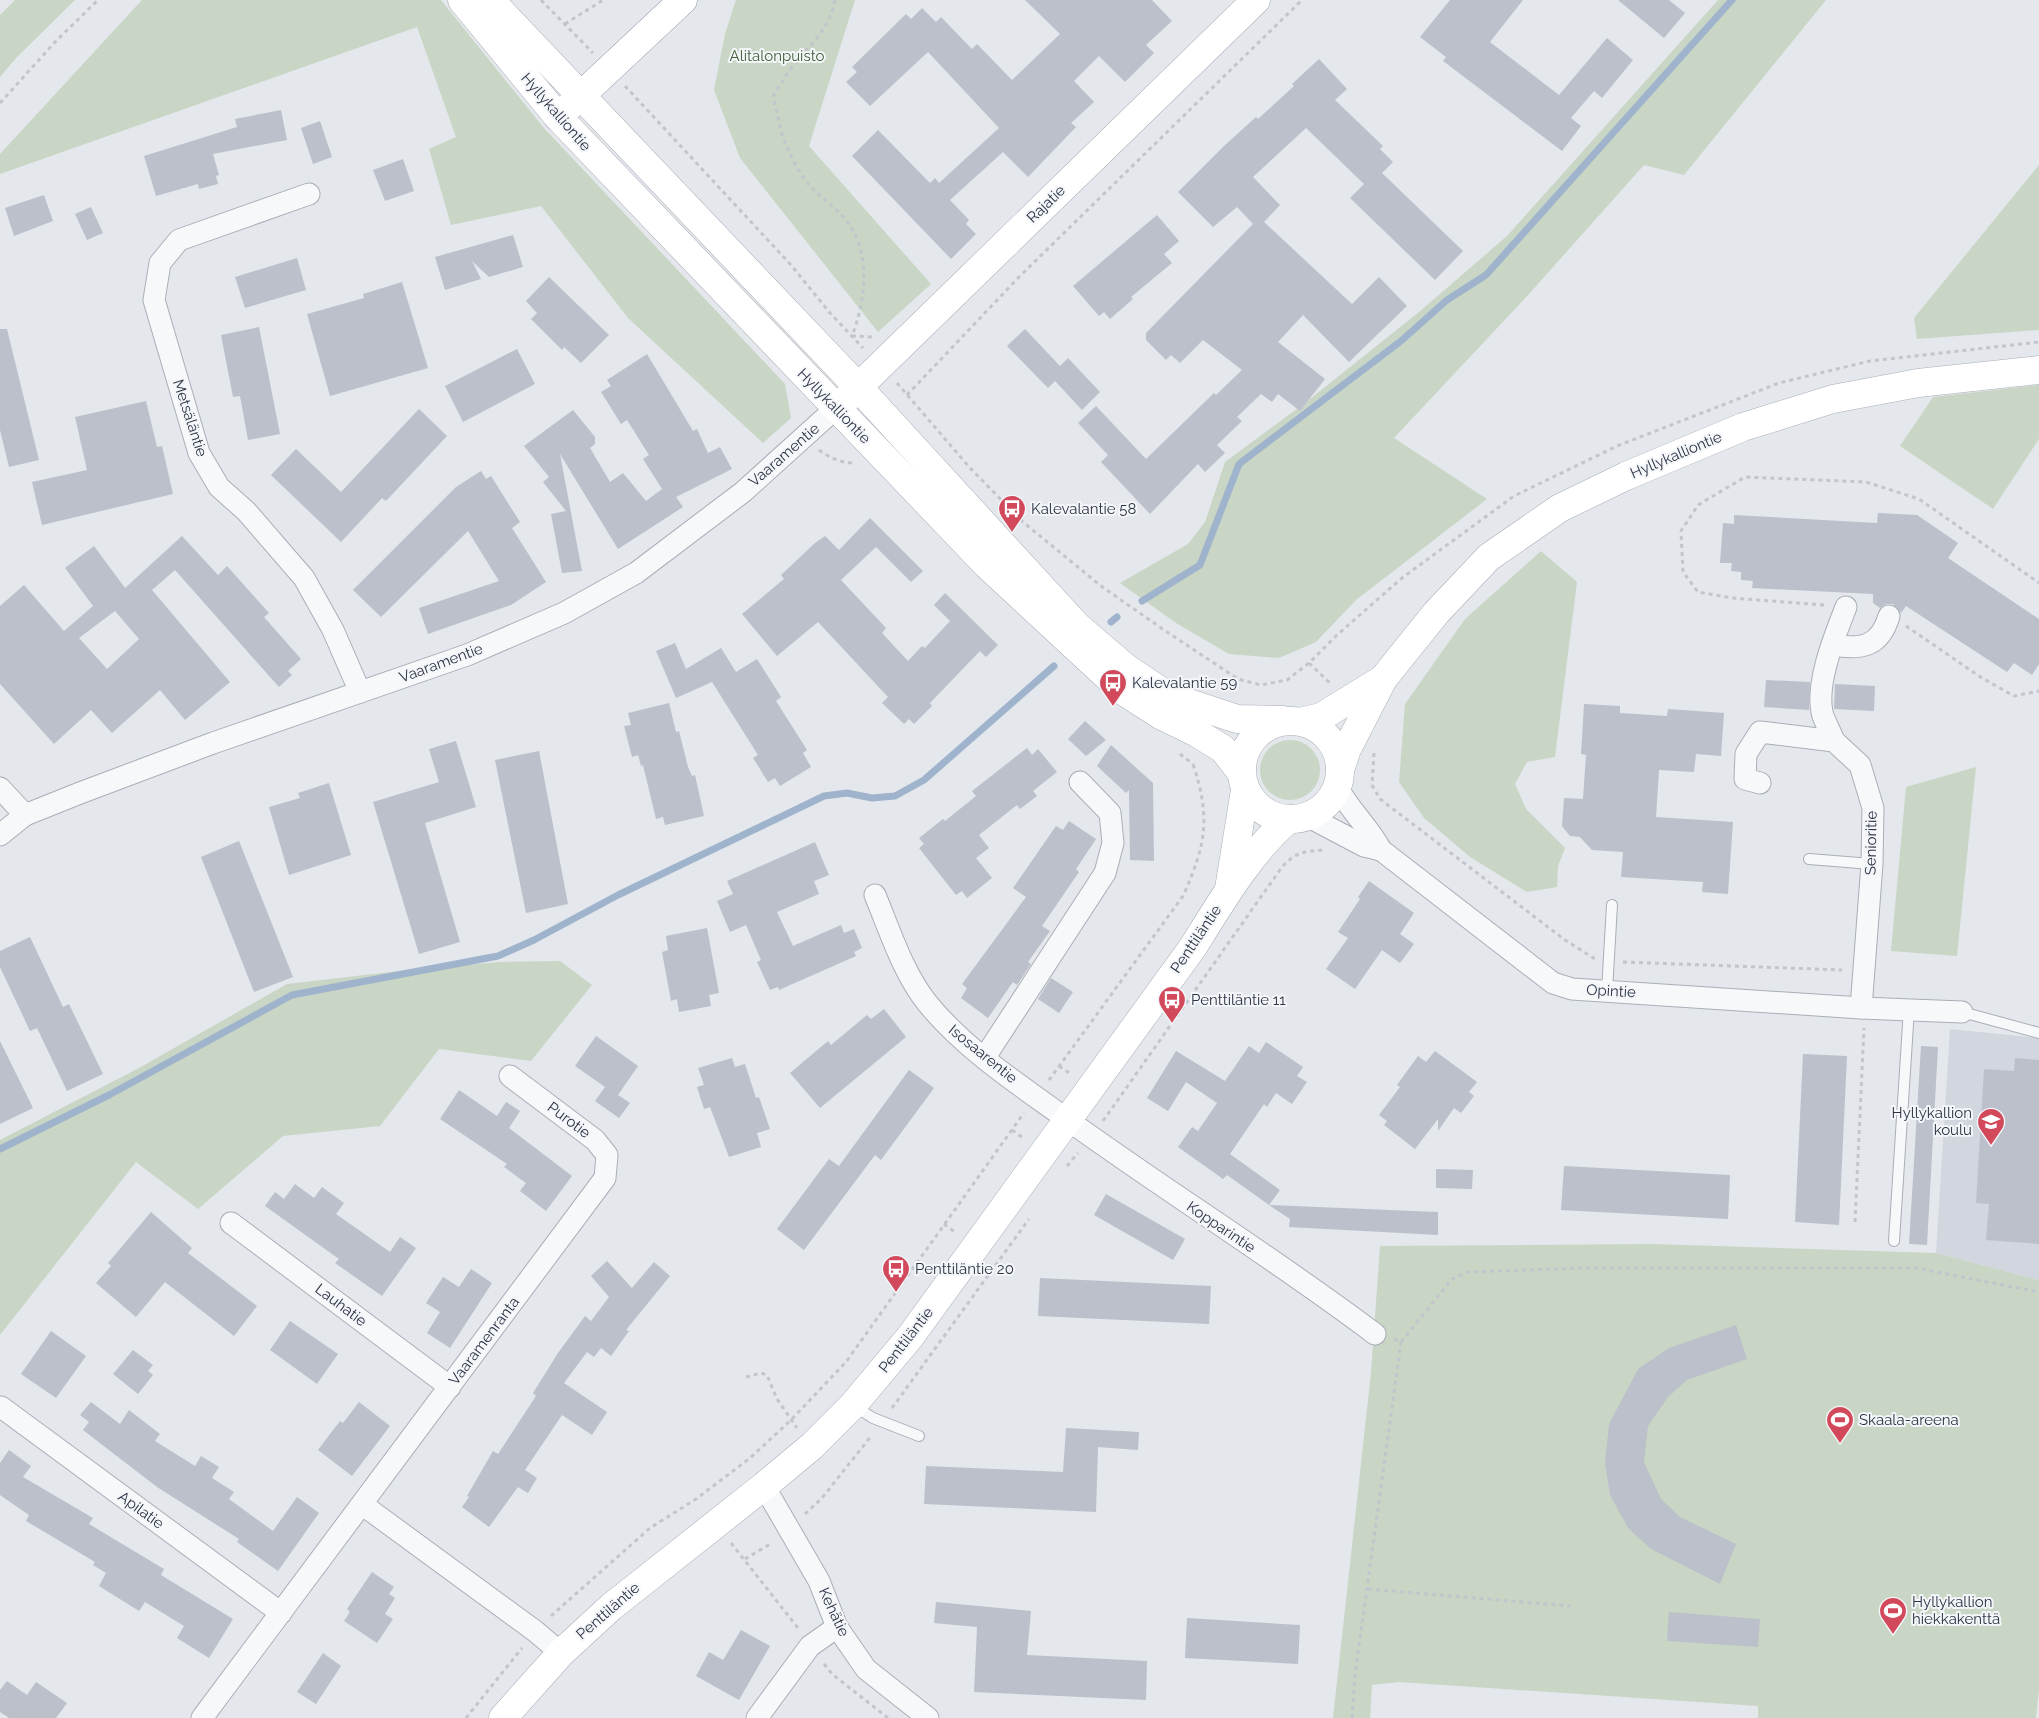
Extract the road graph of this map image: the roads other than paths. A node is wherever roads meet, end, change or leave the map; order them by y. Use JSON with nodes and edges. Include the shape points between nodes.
{"nodes":[{"id":1,"x":462,"y":0,"type":"edge"},
{"id":2,"x":490,"y":0,"type":"edge"},
{"id":3,"x":683,"y":0,"type":"edge"},
{"id":4,"x":1256,"y":0,"type":"edge"},
{"id":5,"x":580,"y":96,"type":"junction"},
{"id":6,"x":558,"y":118,"type":"junction"},
{"id":7,"x":309,"y":194,"type":"dead end"},
{"id":8,"x":2039,"y":370,"type":"edge"},
{"id":9,"x":858,"y":387,"type":"junction"},
{"id":10,"x":836,"y":408,"type":"junction"},
{"id":11,"x":1846,"y":607,"type":"road end"},
{"id":12,"x":1889,"y":616,"type":"road end"},
{"id":13,"x":1832,"y":645,"type":"junction"},
{"id":14,"x":360,"y":692,"type":"junction"},
{"id":15,"x":1357,"y":709,"type":"junction"},
{"id":16,"x":1294,"y":721,"type":"junction"},
{"id":17,"x":1834,"y":741,"type":"junction"},
{"id":18,"x":1339,"y":778,"type":"junction"},
{"id":19,"x":1243,"y":781,"type":"junction"},
{"id":20,"x":1080,"y":782,"type":"dead end"},
{"id":21,"x":1760,"y":783,"type":"dead end"},
{"id":22,"x":0,"y":788,"type":"edge"},
{"id":23,"x":25,"y":815,"type":"junction"},
{"id":24,"x":1298,"y":818,"type":"junction"},
{"id":25,"x":0,"y":834,"type":"edge"},
{"id":26,"x":1382,"y":850,"type":"junction"},
{"id":27,"x":1809,"y":859,"type":"dead end"},
{"id":28,"x":1872,"y":864,"type":"junction"},
{"id":29,"x":1229,"y":889,"type":"junction"},
{"id":30,"x":875,"y":895,"type":"dead end"},
{"id":31,"x":1612,"y":905,"type":"dead end"},
{"id":32,"x":1607,"y":991,"type":"junction"},
{"id":33,"x":1860,"y":1008,"type":"junction"},
{"id":34,"x":1909,"y":1008,"type":"junction"},
{"id":35,"x":1962,"y":1012,"type":"joint"},
{"id":36,"x":2039,"y":1032,"type":"edge"},
{"id":37,"x":985,"y":1058,"type":"junction"},
{"id":38,"x":510,"y":1076,"type":"dead end"},
{"id":39,"x":1067,"y":1119,"type":"junction"},
{"id":40,"x":605,"y":1178,"type":"joint"},
{"id":41,"x":231,"y":1223,"type":"dead end"},
{"id":42,"x":1894,"y":1241,"type":"dead end"},
{"id":43,"x":1375,"y":1334,"type":"road end"},
{"id":44,"x":450,"y":1387,"type":"junction"},
{"id":45,"x":853,"y":1405,"type":"junction"},
{"id":46,"x":1,"y":1407,"type":"edge"},
{"id":47,"x":920,"y":1436,"type":"dead end"},
{"id":48,"x":764,"y":1486,"type":"junction"},
{"id":49,"x":363,"y":1504,"type":"junction"},
{"id":50,"x":281,"y":1613,"type":"junction"},
{"id":51,"x":837,"y":1628,"type":"junction"},
{"id":52,"x":561,"y":1653,"type":"junction"},
{"id":53,"x":202,"y":1718,"type":"edge"},
{"id":54,"x":503,"y":1718,"type":"edge"},
{"id":55,"x":757,"y":1718,"type":"edge"},
{"id":56,"x":928,"y":1718,"type":"edge"}],
"edges":[{"from":1,"to":6,"type":"main road","name":"Hyllykalliontie"},
{"from":2,"to":5,"type":"main road","name":"Hyllykalliontie"},
{"from":3,"to":5,"type":"main road"},
{"from":4,"to":9,"type":"main road","name":"Rajatie"},
{"from":5,"to":6,"type":"main road"},
{"from":5,"to":9,"type":"main road","name":"Hyllykalliontie"},
{"from":6,"to":10,"type":"main road","name":"Hyllykalliontie"},
{"from":7,"to":14,"type":"street","name":"Metsäläntie","via":[[179,240],[160,263],[154,300],[198,454],[219,487],[246,511],[304,578],[333,630]]},
{"from":8,"to":15,"type":"main road","name":"Hyllykalliontie","via":[[1918,383],[1833,399],[1743,427],[1626,476],[1560,508],[1489,557],[1436,613]]},
{"from":9,"to":10,"type":"main road","name":"Rajatie"},
{"from":9,"to":16,"type":"main road","name":"Hyllykalliontie","via":[[1077,626],[1126,668],[1168,696],[1220,714],[1258,721]]},
{"from":10,"to":14,"type":"street","name":"Vaaramentie","via":[[743,492],[636,573],[564,613],[467,655]]},
{"from":10,"to":19,"type":"main road","name":"Hyllykalliontie","via":[[987,565],[1123,690],[1223,750]]},
{"from":11,"to":13,"type":"street"},
{"from":12,"to":13,"type":"street","via":[[1885,629],[1871,644],[1852,648]]},
{"from":13,"to":17,"type":"street","via":[[1821,693],[1823,714]]},
{"from":14,"to":23,"type":"street","name":"Vaaramentie","via":[[213,743]]},
{"from":15,"to":16,"type":"main road","name":"Hyllykalliontie"},
{"from":15,"to":18,"type":"main road","name":"Hyllykalliontie"},
{"from":16,"to":18,"type":"main road","via":[[1322,731],[1336,747]]},
{"from":16,"to":19,"type":"main road","via":[[1266,726],[1252,738],[1244,754]]},
{"from":17,"to":21,"type":"street","via":[[1760,732],[1746,754],[1745,779]]},
{"from":17,"to":28,"type":"street","name":"Senioritie","via":[[1860,765],[1873,808]]},
{"from":18,"to":24,"type":"main road","via":[[1326,806]]},
{"from":18,"to":26,"type":"street","name":"Opintie","via":[[1347,804],[1372,832]]},
{"from":19,"to":24,"type":"main road","via":[[1255,805],[1270,816]]},
{"from":19,"to":29,"type":"main road","name":"Penttiläntie"},
{"from":20,"to":37,"type":"street","via":[[1110,813],[1113,843],[1105,873]]},
{"from":22,"to":23,"type":"street"},
{"from":23,"to":25,"type":"street","name":"Vaaramentie"},
{"from":24,"to":26,"type":"street","via":[[1364,846]]},
{"from":24,"to":29,"type":"main road","name":"Penttiläntie","via":[[1271,834]]},
{"from":26,"to":32,"type":"street","name":"Opintie","via":[[1553,983],[1572,989]]},
{"from":27,"to":28,"type":"lane"},
{"from":28,"to":33,"type":"street","name":"Senioritie"},
{"from":29,"to":39,"type":"main road","name":"Penttiläntie","via":[[1193,947]]},
{"from":30,"to":37,"type":"street","name":"Isosaarentie","via":[[908,973],[927,1003],[956,1034]]},
{"from":31,"to":32,"type":"lane"},
{"from":32,"to":33,"type":"street","name":"Opintie"},
{"from":33,"to":34,"type":"street","name":"Opintie"},
{"from":34,"to":35,"type":"street","name":"Opintie"},
{"from":34,"to":42,"type":"lane"},
{"from":35,"to":36,"type":"lane"},
{"from":37,"to":39,"type":"street","name":"Isosaarentie"},
{"from":38,"to":40,"type":"street","name":"Purotie","via":[[596,1140],[607,1155]]},
{"from":39,"to":43,"type":"street","name":"Kopparintie"},
{"from":39,"to":45,"type":"main road","name":"Penttiläntie","via":[[910,1337]]},
{"from":40,"to":44,"type":"street","name":"Vaaramenranta"},
{"from":41,"to":44,"type":"street","name":"Lauhatie"},
{"from":44,"to":49,"type":"street","name":"Vaaramenranta"},
{"from":45,"to":47,"type":"lane","via":[[873,1418]]},
{"from":45,"to":48,"type":"main road","name":"Penttiläntie","via":[[812,1446]]},
{"from":46,"to":50,"type":"street","name":"Apilatie"},
{"from":48,"to":51,"type":"street","name":"Kehätie","via":[[819,1581]]},
{"from":48,"to":52,"type":"main road","name":"Penttiläntie","via":[[611,1606]]},
{"from":49,"to":50,"type":"street","name":"Vaaramenranta"},
{"from":49,"to":52,"type":"street"},
{"from":50,"to":53,"type":"street","name":"Vaaramenranta"},
{"from":51,"to":55,"type":"street","via":[[810,1646]]},
{"from":51,"to":56,"type":"street","name":"Kehätie","via":[[866,1669]]},
{"from":52,"to":54,"type":"main road","name":"Penttiläntie"}]}
